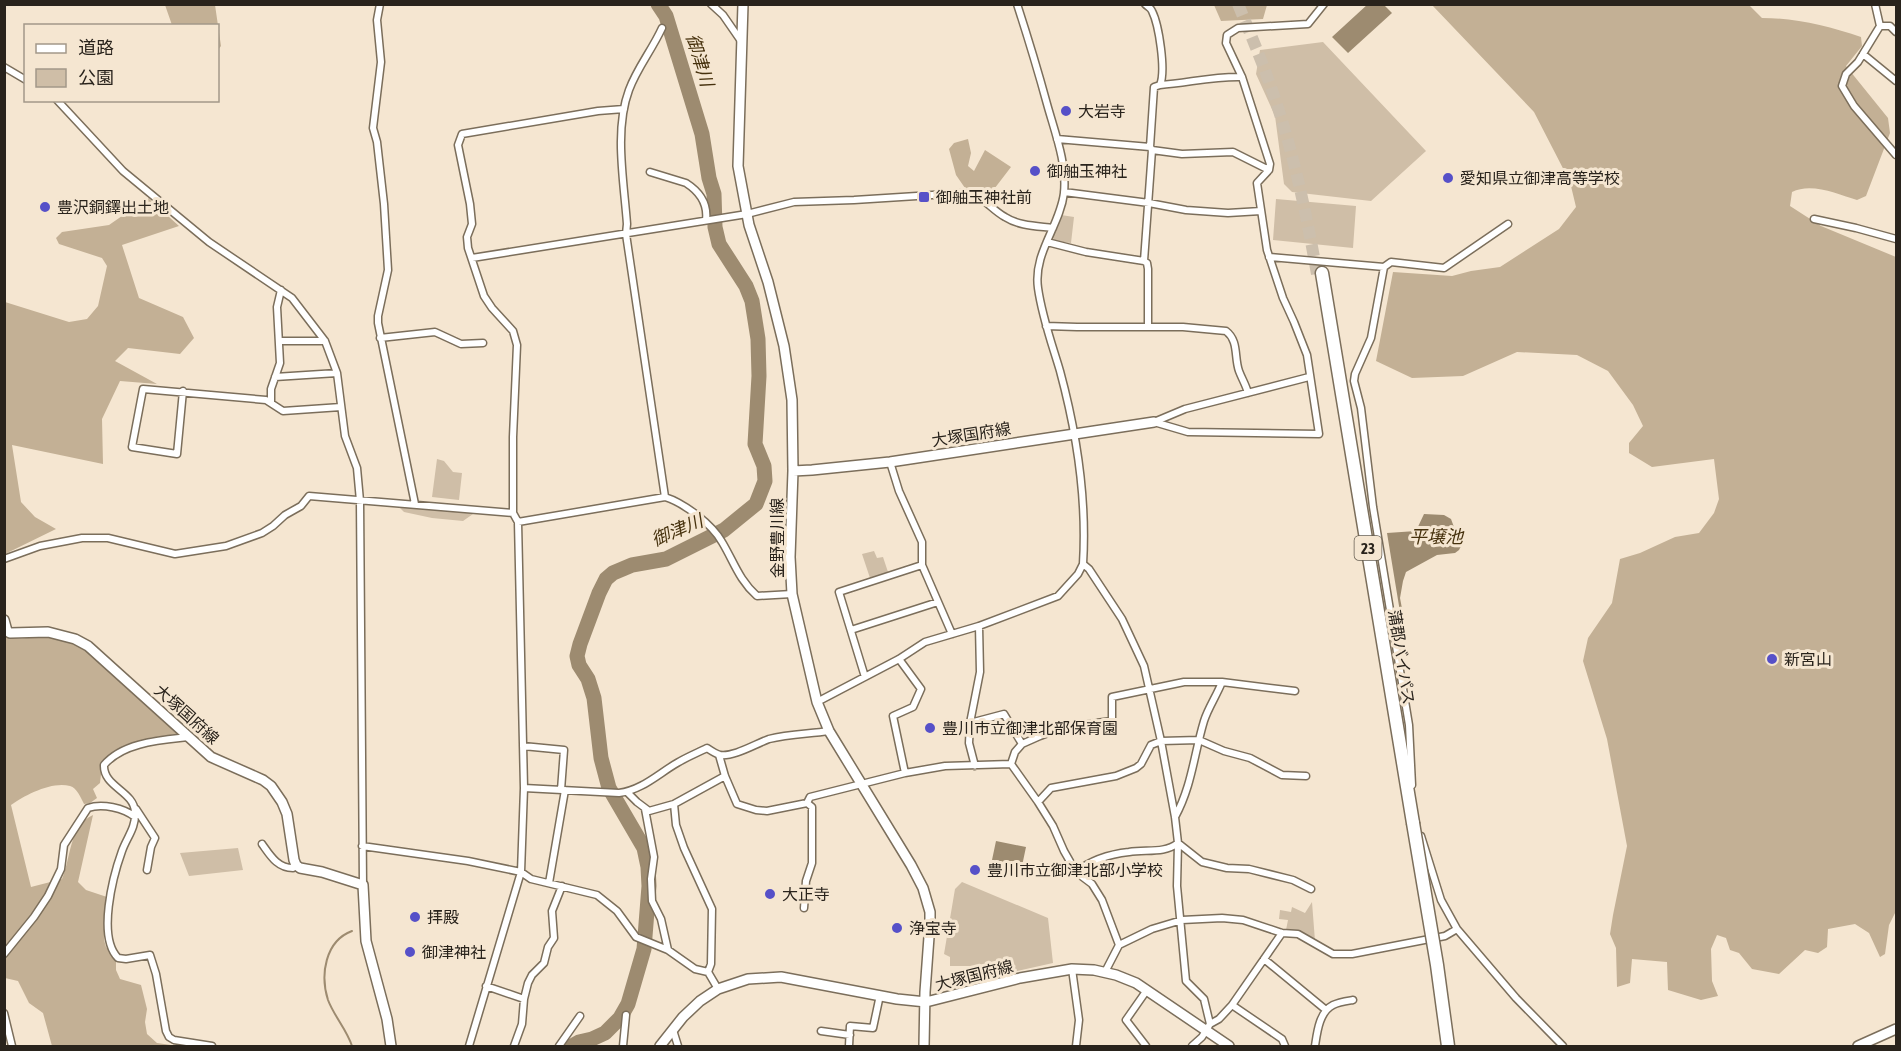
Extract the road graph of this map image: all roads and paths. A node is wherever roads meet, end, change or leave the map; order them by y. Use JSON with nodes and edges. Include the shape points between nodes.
{"nodes":[{"id":1,"x":380,"y":4,"type":"edge"},
{"id":2,"x":711,"y":4,"type":"edge"},
{"id":3,"x":743,"y":4,"type":"edge"},
{"id":4,"x":1017,"y":4,"type":"edge"},
{"id":5,"x":1145,"y":4,"type":"edge"},
{"id":6,"x":1324,"y":4,"type":"edge"},
{"id":7,"x":1875,"y":4,"type":"edge"},
{"id":8,"x":1880,"y":26,"type":"junction"},
{"id":9,"x":662,"y":28,"type":"dead end"},
{"id":10,"x":1896,"y":32,"type":"edge"},
{"id":11,"x":742,"y":43,"type":"junction"},
{"id":12,"x":1863,"y":54,"type":"junction"},
{"id":13,"x":4,"y":67,"type":"edge"},
{"id":14,"x":1242,"y":77,"type":"junction"},
{"id":15,"x":24,"y":79,"type":"edge"},
{"id":16,"x":1896,"y":81,"type":"edge"},
{"id":17,"x":1160,"y":85,"type":"junction"},
{"id":18,"x":59,"y":102,"type":"edge"},
{"id":19,"x":624,"y":109,"type":"junction"},
{"id":20,"x":1057,"y":139,"type":"junction"},
{"id":21,"x":1151,"y":148,"type":"junction"},
{"id":22,"x":1896,"y":155,"type":"edge"},
{"id":23,"x":1269,"y":170,"type":"junction"},
{"id":24,"x":650,"y":172,"type":"dead end"},
{"id":25,"x":1064,"y":192,"type":"junction"},
{"id":26,"x":1149,"y":203,"type":"junction"},
{"id":27,"x":1261,"y":211,"type":"junction"},
{"id":28,"x":747,"y":214,"type":"junction"},
{"id":29,"x":1814,"y":219,"type":"dead end"},
{"id":30,"x":709,"y":220,"type":"junction"},
{"id":31,"x":1508,"y":224,"type":"dead end"},
{"id":32,"x":1053,"y":228,"type":"junction"},
{"id":33,"x":626,"y":234,"type":"junction"},
{"id":34,"x":1896,"y":239,"type":"edge"},
{"id":35,"x":1047,"y":242,"type":"junction"},
{"id":36,"x":1269,"y":257,"type":"junction"},
{"id":37,"x":472,"y":258,"type":"junction"},
{"id":38,"x":1144,"y":261,"type":"junction"},
{"id":39,"x":1384,"y":267,"type":"junction"},
{"id":40,"x":1319,"y":273,"type":"tunnel mouth"},
{"id":41,"x":281,"y":290,"type":"junction"},
{"id":42,"x":1046,"y":326,"type":"junction"},
{"id":43,"x":1148,"y":327,"type":"junction"},
{"id":44,"x":380,"y":338,"type":"junction"},
{"id":45,"x":325,"y":341,"type":"junction"},
{"id":46,"x":279,"y":342,"type":"junction"},
{"id":47,"x":483,"y":343,"type":"dead end"},
{"id":48,"x":337,"y":373,"type":"junction"},
{"id":49,"x":275,"y":377,"type":"junction"},
{"id":50,"x":1309,"y":377,"type":"junction"},
{"id":51,"x":183,"y":391,"type":"junction"},
{"id":52,"x":1248,"y":393,"type":"junction"},
{"id":53,"x":271,"y":403,"type":"junction"},
{"id":54,"x":341,"y":407,"type":"junction"},
{"id":55,"x":1154,"y":422,"type":"junction"},
{"id":56,"x":1074,"y":434,"type":"junction"},
{"id":57,"x":890,"y":462,"type":"junction"},
{"id":58,"x":793,"y":471,"type":"junction"},
{"id":59,"x":665,"y":497,"type":"junction"},
{"id":60,"x":360,"y":501,"type":"junction"},
{"id":61,"x":415,"y":504,"type":"junction"},
{"id":62,"x":513,"y":513,"type":"junction"},
{"id":63,"x":518,"y":522,"type":"junction"},
{"id":64,"x":4,"y":559,"type":"edge"},
{"id":65,"x":1083,"y":564,"type":"junction"},
{"id":66,"x":922,"y":566,"type":"junction"},
{"id":67,"x":792,"y":594,"type":"junction"},
{"id":68,"x":938,"y":602,"type":"junction"},
{"id":69,"x":4,"y":620,"type":"edge"},
{"id":70,"x":979,"y":626,"type":"junction"},
{"id":71,"x":851,"y":630,"type":"junction"},
{"id":72,"x":952,"y":634,"type":"junction"},
{"id":73,"x":899,"y":659,"type":"junction"},
{"id":74,"x":865,"y":677,"type":"junction"},
{"id":75,"x":1222,"y":682,"type":"junction"},
{"id":76,"x":1149,"y":690,"type":"junction"},
{"id":77,"x":1295,"y":690,"type":"dead end"},
{"id":78,"x":817,"y":702,"type":"junction"},
{"id":79,"x":970,"y":723,"type":"junction"},
{"id":80,"x":830,"y":731,"type":"junction"},
{"id":81,"x":189,"y":737,"type":"junction"},
{"id":82,"x":1199,"y":740,"type":"junction"},
{"id":83,"x":1161,"y":741,"type":"junction"},
{"id":84,"x":1022,"y":744,"type":"junction"},
{"id":85,"x":523,"y":746,"type":"junction"},
{"id":86,"x":719,"y":755,"type":"junction"},
{"id":87,"x":1011,"y":764,"type":"junction"},
{"id":88,"x":975,"y":766,"type":"junction"},
{"id":89,"x":905,"y":773,"type":"junction"},
{"id":90,"x":725,"y":776,"type":"junction"},
{"id":91,"x":1306,"y":777,"type":"dead end"},
{"id":92,"x":862,"y":784,"type":"junction"},
{"id":93,"x":524,"y":788,"type":"junction"},
{"id":94,"x":563,"y":790,"type":"junction"},
{"id":95,"x":627,"y":792,"type":"junction"},
{"id":96,"x":807,"y":802,"type":"junction"},
{"id":97,"x":1038,"y":802,"type":"junction"},
{"id":98,"x":674,"y":804,"type":"junction"},
{"id":99,"x":134,"y":806,"type":"junction"},
{"id":100,"x":645,"y":810,"type":"junction"},
{"id":101,"x":135,"y":817,"type":"junction"},
{"id":102,"x":1175,"y":817,"type":"junction"},
{"id":103,"x":1178,"y":843,"type":"junction"},
{"id":104,"x":262,"y":844,"type":"dead end"},
{"id":105,"x":362,"y":846,"type":"junction"},
{"id":106,"x":296,"y":865,"type":"junction"},
{"id":107,"x":147,"y":870,"type":"dead end"},
{"id":108,"x":521,"y":872,"type":"junction"},
{"id":109,"x":1076,"y":872,"type":"junction"},
{"id":110,"x":549,"y":883,"type":"junction"},
{"id":111,"x":363,"y":885,"type":"junction"},
{"id":112,"x":562,"y":886,"type":"junction"},
{"id":113,"x":1311,"y":889,"type":"dead end"},
{"id":114,"x":804,"y":908,"type":"dead end"},
{"id":115,"x":1182,"y":920,"type":"junction"},
{"id":116,"x":1457,"y":929,"type":"junction"},
{"id":117,"x":1282,"y":933,"type":"junction"},
{"id":118,"x":1119,"y":945,"type":"junction"},
{"id":119,"x":668,"y":950,"type":"junction"},
{"id":120,"x":4,"y":954,"type":"edge"},
{"id":121,"x":1264,"y":959,"type":"junction"},
{"id":122,"x":1072,"y":969,"type":"junction"},
{"id":123,"x":708,"y":972,"type":"junction"},
{"id":124,"x":1105,"y":972,"type":"junction"},
{"id":125,"x":486,"y":986,"type":"junction"},
{"id":126,"x":718,"y":989,"type":"junction"},
{"id":127,"x":1147,"y":990,"type":"junction"},
{"id":128,"x":880,"y":995,"type":"junction"},
{"id":129,"x":524,"y":999,"type":"junction"},
{"id":130,"x":1353,"y":1000,"type":"dead end"},
{"id":131,"x":926,"y":1002,"type":"junction"},
{"id":132,"x":1232,"y":1005,"type":"junction"},
{"id":133,"x":1326,"y":1010,"type":"junction"},
{"id":134,"x":4,"y":1013,"type":"edge"},
{"id":135,"x":626,"y":1015,"type":"dead end"},
{"id":136,"x":580,"y":1016,"type":"dead end"},
{"id":137,"x":1209,"y":1028,"type":"junction"},
{"id":138,"x":1896,"y":1029,"type":"edge"},
{"id":139,"x":673,"y":1030,"type":"junction"},
{"id":140,"x":821,"y":1031,"type":"dead end"},
{"id":141,"x":850,"y":1035,"type":"junction"},
{"id":142,"x":12,"y":1047,"type":"edge"},
{"id":143,"x":212,"y":1047,"type":"edge"},
{"id":144,"x":391,"y":1047,"type":"edge"},
{"id":145,"x":469,"y":1047,"type":"edge"},
{"id":146,"x":514,"y":1047,"type":"edge"},
{"id":147,"x":559,"y":1047,"type":"edge"},
{"id":148,"x":623,"y":1047,"type":"edge"},
{"id":149,"x":660,"y":1047,"type":"edge"},
{"id":150,"x":678,"y":1047,"type":"edge"},
{"id":151,"x":849,"y":1047,"type":"edge"},
{"id":152,"x":924,"y":1047,"type":"edge"},
{"id":153,"x":1076,"y":1047,"type":"edge"},
{"id":154,"x":1146,"y":1047,"type":"edge"},
{"id":155,"x":1192,"y":1047,"type":"edge"},
{"id":156,"x":1229,"y":1047,"type":"edge"},
{"id":157,"x":1285,"y":1047,"type":"edge"},
{"id":158,"x":1315,"y":1047,"type":"edge"},
{"id":159,"x":1446,"y":1047,"type":"edge"},
{"id":160,"x":1563,"y":1047,"type":"edge"},
{"id":161,"x":1858,"y":1047,"type":"edge"}],
"edges":[{"from":1,"to":44,"type":"street","via":[[377,20],[381,62],[373,128],[388,270],[378,316]]},
{"from":2,"to":11,"type":"street"},
{"from":3,"to":11,"type":"main road","name":"金野豊川線"},
{"from":4,"to":20,"type":"street"},
{"from":5,"to":17,"type":"street","via":[[1152,9],[1158,34],[1163,78]]},
{"from":6,"to":14,"type":"street","via":[[1308,24],[1238,28],[1227,35],[1226,43]]},
{"from":7,"to":8,"type":"street"},
{"from":8,"to":10,"type":"street","via":[[1890,26]]},
{"from":8,"to":12,"type":"street"},
{"from":9,"to":19,"type":"street","via":[[638,70]]},
{"from":11,"to":28,"type":"main road","name":"金野豊川線","via":[[738,166]]},
{"from":12,"to":16,"type":"street"},
{"from":12,"to":22,"type":"street","via":[[1846,74],[1842,86]]},
{"from":13,"to":15,"type":"street"},
{"from":14,"to":17,"type":"street"},
{"from":14,"to":23,"type":"street"},
{"from":17,"to":21,"type":"street","via":[[1154,87]]},
{"from":18,"to":41,"type":"street","via":[[123,171],[209,242]]},
{"from":19,"to":33,"type":"street","via":[[621,155]]},
{"from":19,"to":37,"type":"street","via":[[462,134],[458,145],[470,204],[468,248]]},
{"from":20,"to":21,"type":"street"},
{"from":20,"to":25,"type":"street"},
{"from":21,"to":23,"type":"street","via":[[1182,154],[1233,152]]},
{"from":21,"to":26,"type":"street"},
{"from":23,"to":27,"type":"street","via":[[1257,183]]},
{"from":24,"to":30,"type":"street","via":[[691,186],[706,204]]},
{"from":25,"to":26,"type":"street"},
{"from":25,"to":32,"type":"street"},
{"from":26,"to":27,"type":"street","via":[[1228,213]]},
{"from":26,"to":38,"type":"street"},
{"from":27,"to":36,"type":"street"},
{"from":28,"to":30,"type":"street"},
{"from":28,"to":32,"type":"street","via":[[794,202],[964,193],[985,200],[1005,218]]},
{"from":28,"to":58,"type":"main road","name":"金野豊川線","via":[[784,346],[792,400]]},
{"from":29,"to":34,"type":"street"},
{"from":30,"to":33,"type":"street"},
{"from":31,"to":39,"type":"street","via":[[1444,268],[1390,262]]},
{"from":32,"to":35,"type":"street"},
{"from":33,"to":37,"type":"street"},
{"from":33,"to":59,"type":"street"},
{"from":35,"to":38,"type":"street"},
{"from":35,"to":42,"type":"street","via":[[1037,278]]},
{"from":36,"to":39,"type":"street"},
{"from":36,"to":50,"type":"street","via":[[1307,355]]},
{"from":37,"to":62,"type":"street","via":[[484,296],[513,332],[517,345]]},
{"from":38,"to":43,"type":"street","via":[[1148,269]]},
{"from":39,"to":116,"type":"street","via":[[1371,338],[1354,381],[1408,726],[1421,837],[1442,900]]},
{"from":40,"to":159,"type":"highway","name":"蒲郡バイパス","number":"23","bridge":true},
{"from":41,"to":45,"type":"street","via":[[292,298]]},
{"from":41,"to":46,"type":"street","via":[[277,307]]},
{"from":42,"to":43,"type":"street"},
{"from":42,"to":56,"type":"street"},
{"from":43,"to":52,"type":"street","via":[[1226,331],[1234,342],[1239,372]]},
{"from":44,"to":47,"type":"street","via":[[435,332],[461,344]]},
{"from":44,"to":61,"type":"street"},
{"from":45,"to":46,"type":"street"},
{"from":45,"to":48,"type":"street"},
{"from":46,"to":49,"type":"street","via":[[280,363]]},
{"from":48,"to":49,"type":"street"},
{"from":48,"to":54,"type":"street"},
{"from":49,"to":53,"type":"street"},
{"from":50,"to":52,"type":"street"},
{"from":50,"to":55,"type":"street","via":[[1319,434],[1188,432]]},
{"from":51,"to":51,"type":"street","via":[[144,389],[132,447],[177,454]]},
{"from":51,"to":53,"type":"street"},
{"from":52,"to":55,"type":"street","via":[[1185,409]]},
{"from":53,"to":54,"type":"street","via":[[284,411]]},
{"from":54,"to":60,"type":"street","via":[[345,436],[357,468]]},
{"from":55,"to":56,"type":"main road","name":"大塚国府線"},
{"from":56,"to":57,"type":"main road","name":"大塚国府線"},
{"from":56,"to":65,"type":"street","via":[[1083,504]]},
{"from":57,"to":58,"type":"main road","name":"大塚国府線"},
{"from":57,"to":66,"type":"street","via":[[922,542]]},
{"from":58,"to":67,"type":"main road","name":"金野豊川線","via":[[789,557]]},
{"from":59,"to":63,"type":"street"},
{"from":59,"to":67,"type":"street","via":[[678,501],[715,531],[745,585],[757,596]]},
{"from":60,"to":61,"type":"street"},
{"from":60,"to":64,"type":"street","via":[[309,496],[301,507],[273,526],[226,546],[175,554],[108,538],[82,538],[40,546]]},
{"from":60,"to":105,"type":"street"},
{"from":61,"to":62,"type":"street"},
{"from":62,"to":63,"type":"street"},
{"from":63,"to":85,"type":"street"},
{"from":65,"to":70,"type":"street","via":[[1058,596]]},
{"from":65,"to":76,"type":"street","via":[[1132,637]]},
{"from":66,"to":68,"type":"street"},
{"from":66,"to":71,"type":"street","via":[[839,592]]},
{"from":67,"to":78,"type":"main road","name":"金野豊川線"},
{"from":68,"to":71,"type":"street"},
{"from":68,"to":72,"type":"street"},
{"from":69,"to":81,"type":"main road","name":"大塚国府線","via":[[10,633],[48,632],[88,646]]},
{"from":70,"to":72,"type":"street"},
{"from":70,"to":79,"type":"street","via":[[980,672]]},
{"from":71,"to":74,"type":"street"},
{"from":72,"to":73,"type":"street","via":[[925,642]]},
{"from":73,"to":74,"type":"street"},
{"from":73,"to":89,"type":"street","via":[[921,689],[913,707],[893,716]]},
{"from":74,"to":78,"type":"street"},
{"from":75,"to":76,"type":"street","via":[[1185,682]]},
{"from":75,"to":77,"type":"street"},
{"from":75,"to":82,"type":"street"},
{"from":76,"to":83,"type":"street"},
{"from":76,"to":84,"type":"street","via":[[1112,697],[1112,721],[1064,727]]},
{"from":78,"to":80,"type":"main road","name":"金野豊川線"},
{"from":79,"to":84,"type":"street","via":[[1004,714]]},
{"from":79,"to":88,"type":"street","via":[[969,743]]},
{"from":80,"to":86,"type":"street","via":[[784,736]]},
{"from":80,"to":92,"type":"main road","name":"金野豊川線"},
{"from":81,"to":99,"type":"street","via":[[151,741],[114,755],[104,765],[107,779]]},
{"from":81,"to":106,"type":"main road","name":"大塚国府線","via":[[211,757],[263,780],[276,793],[286,814]]},
{"from":82,"to":83,"type":"street"},
{"from":82,"to":91,"type":"street","via":[[1250,758],[1282,775]]},
{"from":82,"to":102,"type":"street","via":[[1191,780]]},
{"from":83,"to":97,"type":"street","via":[[1151,746],[1136,768],[1116,776],[1051,788]]},
{"from":83,"to":102,"type":"street"},
{"from":84,"to":87,"type":"street"},
{"from":85,"to":93,"type":"street"},
{"from":85,"to":94,"type":"street","via":[[564,750]]},
{"from":86,"to":90,"type":"street"},
{"from":86,"to":95,"type":"street","via":[[707,748]]},
{"from":87,"to":88,"type":"street"},
{"from":87,"to":97,"type":"street"},
{"from":88,"to":89,"type":"street","via":[[959,764]]},
{"from":89,"to":92,"type":"street"},
{"from":90,"to":96,"type":"street","via":[[737,804],[767,811]]},
{"from":90,"to":98,"type":"street"},
{"from":92,"to":96,"type":"street","via":[[810,797]]},
{"from":92,"to":131,"type":"main road","name":"金野豊川線","via":[[911,865],[927,900],[930,923]]},
{"from":93,"to":94,"type":"street"},
{"from":93,"to":108,"type":"street"},
{"from":94,"to":95,"type":"street"},
{"from":94,"to":110,"type":"street"},
{"from":95,"to":100,"type":"street"},
{"from":96,"to":114,"type":"street","via":[[812,807],[812,863]]},
{"from":97,"to":109,"type":"street"},
{"from":98,"to":100,"type":"street"},
{"from":98,"to":123,"type":"street","via":[[684,848],[712,909]]},
{"from":99,"to":101,"type":"street"},
{"from":99,"to":107,"type":"street","via":[[155,838]]},
{"from":100,"to":119,"type":"street","via":[[654,857],[652,901]]},
{"from":101,"to":120,"type":"street","via":[[101,806],[88,808],[64,845],[61,869],[48,896]]},
{"from":101,"to":143,"type":"street","via":[[110,900],[107,922],[111,947],[118,958],[150,955],[169,1037]]},
{"from":102,"to":103,"type":"street"},
{"from":103,"to":109,"type":"street","via":[[1170,849],[1106,857]]},
{"from":103,"to":113,"type":"street","via":[[1202,862],[1249,869],[1293,880]]},
{"from":103,"to":115,"type":"street","via":[[1177,886]]},
{"from":104,"to":106,"type":"street","via":[[283,867]]},
{"from":105,"to":108,"type":"street"},
{"from":105,"to":111,"type":"street"},
{"from":106,"to":111,"type":"main road"},
{"from":108,"to":110,"type":"street"},
{"from":108,"to":125,"type":"street"},
{"from":109,"to":118,"type":"street","via":[[1092,884],[1102,900]]},
{"from":110,"to":112,"type":"street"},
{"from":111,"to":144,"type":"main road","via":[[366,941]]},
{"from":112,"to":119,"type":"street","via":[[597,895],[617,911],[636,937]]},
{"from":112,"to":129,"type":"street","via":[[552,911],[554,938],[544,963],[528,983]]},
{"from":115,"to":117,"type":"street","via":[[1243,920]]},
{"from":115,"to":118,"type":"street"},
{"from":115,"to":137,"type":"street","via":[[1186,981],[1204,999]]},
{"from":116,"to":117,"type":"street","via":[[1445,936],[1352,954],[1333,954],[1298,934]]},
{"from":116,"to":160,"type":"street"},
{"from":117,"to":121,"type":"street"},
{"from":118,"to":124,"type":"street"},
{"from":119,"to":123,"type":"street","via":[[695,969]]},
{"from":121,"to":132,"type":"street"},
{"from":121,"to":133,"type":"street"},
{"from":122,"to":124,"type":"main road","name":"大塚国府線"},
{"from":122,"to":131,"type":"main road","name":"大塚国府線"},
{"from":122,"to":153,"type":"street","via":[[1079,1020]]},
{"from":123,"to":126,"type":"street"},
{"from":124,"to":127,"type":"main road","name":"大塚国府線","via":[[1127,978]]},
{"from":125,"to":129,"type":"street"},
{"from":125,"to":145,"type":"street"},
{"from":126,"to":128,"type":"main road","name":"大塚国府線","via":[[770,976]]},
{"from":126,"to":139,"type":"main road","name":"大塚国府線","via":[[700,1001]]},
{"from":127,"to":137,"type":"main road","name":"大塚国府線"},
{"from":127,"to":154,"type":"street","via":[[1126,1020]]},
{"from":128,"to":131,"type":"main road","name":"大塚国府線"},
{"from":128,"to":141,"type":"street","via":[[873,1028],[850,1026]]},
{"from":129,"to":146,"type":"street","via":[[522,1024]]},
{"from":130,"to":133,"type":"street"},
{"from":131,"to":152,"type":"main road","name":"金野豊川線"},
{"from":132,"to":137,"type":"street"},
{"from":132,"to":157,"type":"street","via":[[1282,1039]]},
{"from":133,"to":158,"type":"street"},
{"from":134,"to":142,"type":"street"},
{"from":135,"to":148,"type":"street"},
{"from":136,"to":147,"type":"street"},
{"from":137,"to":155,"type":"street"},
{"from":137,"to":156,"type":"main road","name":"大塚国府線"},
{"from":138,"to":161,"type":"main road"},
{"from":139,"to":149,"type":"main road","name":"大塚国府線"},
{"from":139,"to":150,"type":"street"},
{"from":140,"to":141,"type":"street"},
{"from":141,"to":151,"type":"street"}]}
